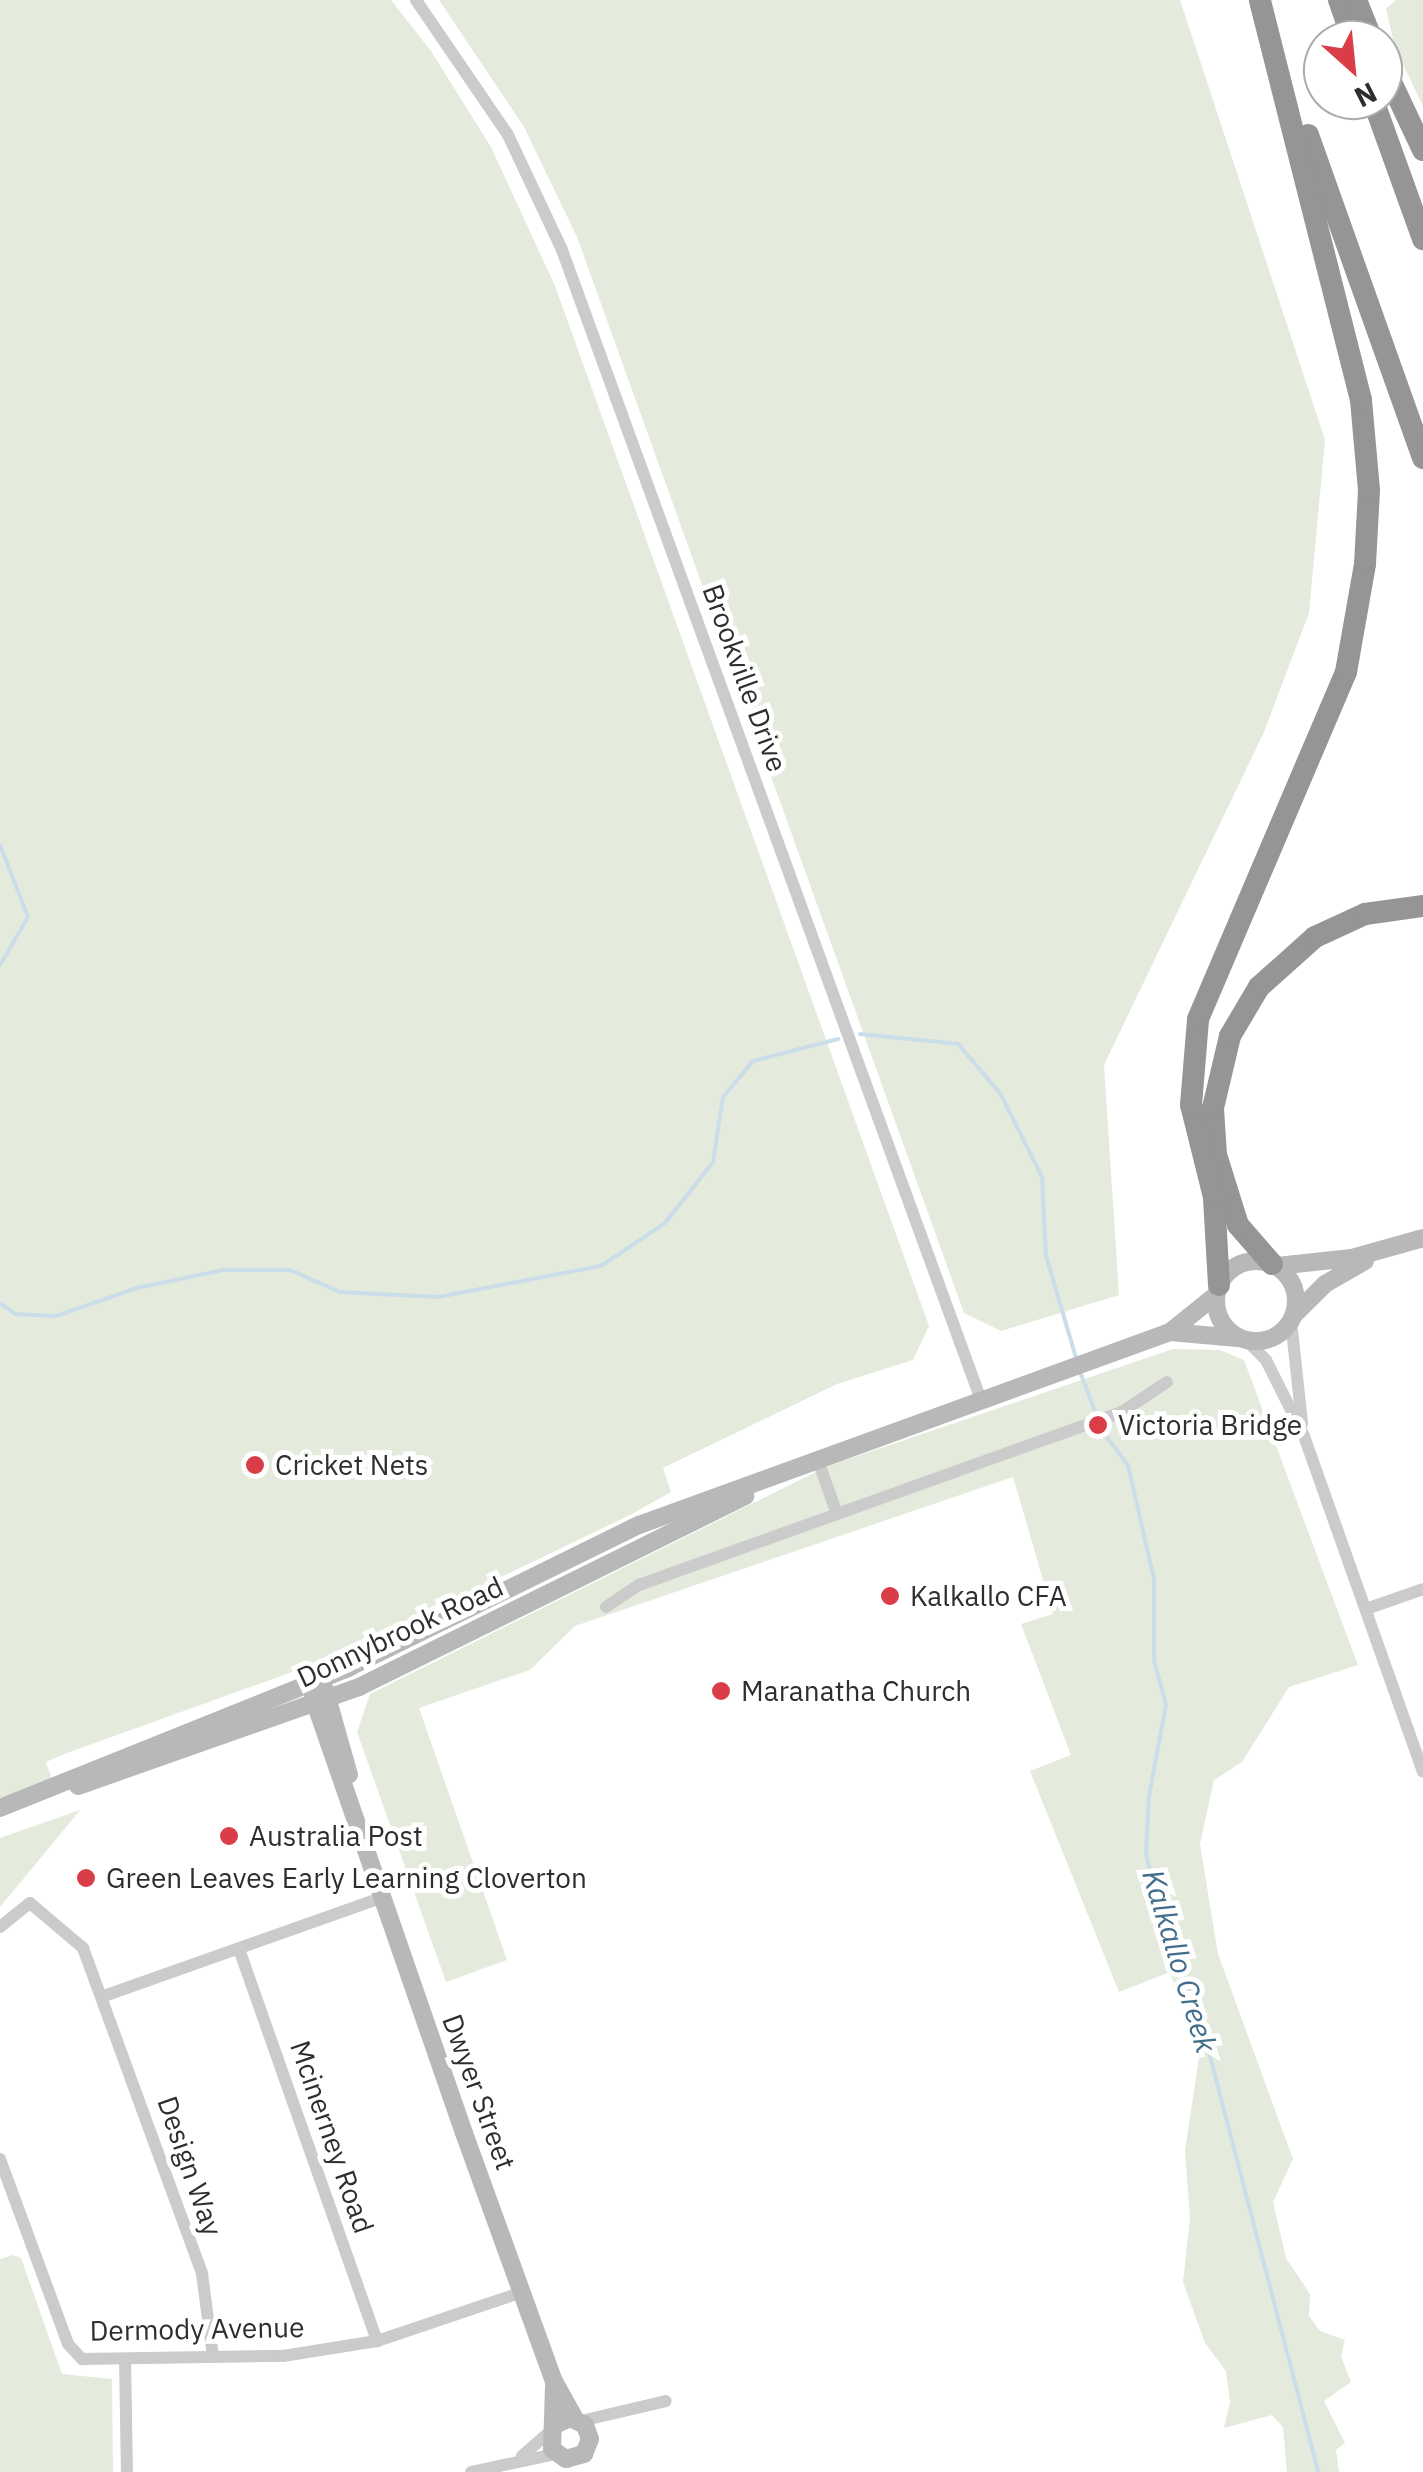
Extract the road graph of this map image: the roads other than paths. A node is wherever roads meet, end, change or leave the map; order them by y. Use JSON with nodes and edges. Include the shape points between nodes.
{"nodes":[{"id":1,"x":416,"y":0,"type":"edge"},
{"id":2,"x":1260,"y":0,"type":"edge"},
{"id":3,"x":1403,"y":108,"type":"edge"},
{"id":4,"x":1381,"y":120,"type":"edge"},
{"id":5,"x":1423,"y":150,"type":"edge"},
{"id":6,"x":1423,"y":239,"type":"edge"},
{"id":7,"x":1423,"y":458,"type":"edge"},
{"id":8,"x":1423,"y":906,"type":"edge"},
{"id":9,"x":1423,"y":1238,"type":"edge"},
{"id":10,"x":1402,"y":1245,"type":"junction"},
{"id":11,"x":1274,"y":1265,"type":"junction"},
{"id":12,"x":1217,"y":1290,"type":"junction"},
{"id":13,"x":1292,"y":1319,"type":"junction"},
{"id":14,"x":1170,"y":1332,"type":"junction"},
{"id":15,"x":1243,"y":1339,"type":"junction"},
{"id":16,"x":1168,"y":1382,"type":"dead end"},
{"id":17,"x":980,"y":1397,"type":"junction"},
{"id":18,"x":1304,"y":1436,"type":"junction"},
{"id":19,"x":812,"y":1460,"type":"junction"},
{"id":20,"x":837,"y":1514,"type":"junction"},
{"id":21,"x":1423,"y":1588,"type":"edge"},
{"id":22,"x":606,"y":1607,"type":"dead end"},
{"id":23,"x":1366,"y":1609,"type":"junction"},
{"id":24,"x":321,"y":1679,"type":"junction"},
{"id":25,"x":321,"y":1702,"type":"junction"},
{"id":26,"x":1423,"y":1772,"type":"edge"},
{"id":27,"x":0,"y":1809,"type":"edge"},
{"id":28,"x":383,"y":1897,"type":"junction"},
{"id":29,"x":0,"y":1926,"type":"edge"},
{"id":30,"x":239,"y":1949,"type":"junction"},
{"id":31,"x":104,"y":1996,"type":"junction"},
{"id":32,"x":0,"y":2158,"type":"edge"},
{"id":33,"x":523,"y":2292,"type":"junction"},
{"id":34,"x":378,"y":2341,"type":"junction"},
{"id":35,"x":213,"y":2356,"type":"junction"},
{"id":36,"x":126,"y":2360,"type":"junction"},
{"id":37,"x":554,"y":2381,"type":"junction"},
{"id":38,"x":666,"y":2401,"type":"dead end"},
{"id":39,"x":614,"y":2415,"type":"junction"},
{"id":40,"x":578,"y":2420,"type":"junction"},
{"id":41,"x":553,"y":2428,"type":"junction"},
{"id":42,"x":590,"y":2440,"type":"junction"},
{"id":43,"x":520,"y":2457,"type":"junction"},
{"id":44,"x":567,"y":2462,"type":"edge"},
{"id":45,"x":127,"y":2472,"type":"edge"},
{"id":46,"x":471,"y":2472,"type":"edge"}],
"edges":[{"from":1,"to":17,"type":"street","name":"Brookville Drive","via":[[508,135],[562,250]]},
{"from":2,"to":7,"type":"highway"},
{"from":2,"to":12,"type":"highway","via":[[1361,400],[1368,509],[1362,594],[1342,684],[1198,1019],[1191,1105],[1214,1198]]},
{"from":3,"to":5,"type":"highway"},
{"from":4,"to":6,"type":"highway"},
{"from":8,"to":11,"type":"highway","via":[[1364,914],[1315,937],[1259,987],[1230,1036],[1214,1108],[1216,1155],[1238,1224]]},
{"from":9,"to":10,"type":"main road"},
{"from":10,"to":11,"type":"main road"},
{"from":10,"to":13,"type":"main road","via":[[1334,1278]]},
{"from":11,"to":12,"type":"main road","via":[[1247,1262]]},
{"from":11,"to":13,"type":"main road","via":[[1296,1294]]},
{"from":12,"to":14,"type":"main road","name":"Donnybrook Road"},
{"from":12,"to":15,"type":"main road","via":[[1221,1321]]},
{"from":13,"to":15,"type":"main road","via":[[1267,1340]]},
{"from":13,"to":18,"type":"street"},
{"from":14,"to":15,"type":"main road","name":"Donnybrook Road"},
{"from":14,"to":17,"type":"main road","name":"Donnybrook Road"},
{"from":15,"to":18,"type":"street","via":[[1266,1360]]},
{"from":16,"to":20,"type":"street","via":[[1112,1416]]},
{"from":17,"to":19,"type":"main road","name":"Donnybrook Road"},
{"from":18,"to":23,"type":"street"},
{"from":19,"to":20,"type":"street"},
{"from":19,"to":24,"type":"main road","name":"Donnybrook Road","via":[[639,1526]]},
{"from":19,"to":25,"type":"main road","name":"Donnybrook Road","via":[[411,1664]]},
{"from":20,"to":22,"type":"street","via":[[639,1585]]},
{"from":21,"to":23,"type":"street"},
{"from":23,"to":26,"type":"street"},
{"from":24,"to":25,"type":"main road","name":"Dwyer Street"},
{"from":24,"to":27,"type":"main road","name":"Donnybrook Road"},
{"from":25,"to":27,"type":"main road","name":"Donnybrook Road"},
{"from":25,"to":28,"type":"main road","name":"Dwyer Street"},
{"from":28,"to":30,"type":"street"},
{"from":28,"to":33,"type":"main road","name":"Dwyer Street"},
{"from":29,"to":31,"type":"street","name":"Design Way","via":[[16,1908],[36,1906],[78,1940]]},
{"from":30,"to":31,"type":"street"},
{"from":30,"to":34,"type":"street","name":"Mcinerney Road"},
{"from":31,"to":35,"type":"street","name":"Design Way","via":[[202,2274]]},
{"from":32,"to":36,"type":"street","name":"Dermody Avenue","via":[[73,2353]]},
{"from":33,"to":34,"type":"street","name":"Dermody Avenue"},
{"from":33,"to":37,"type":"main road","name":"Dwyer Street"},
{"from":34,"to":35,"type":"street","name":"Dermody Avenue","via":[[282,2356]]},
{"from":35,"to":36,"type":"street","name":"Dermody Avenue"},
{"from":36,"to":45,"type":"street"},
{"from":37,"to":40,"type":"main road","name":"Dwyer Street"},
{"from":37,"to":41,"type":"main road","name":"Dwyer Street"},
{"from":38,"to":39,"type":"street"},
{"from":39,"to":40,"type":"street"},
{"from":39,"to":42,"type":"street"},
{"from":40,"to":41,"type":"main road"},
{"from":40,"to":42,"type":"main road","name":"Dwyer Street"},
{"from":41,"to":43,"type":"street"},
{"from":41,"to":44,"type":"main road","name":"Dwyer Street"},
{"from":42,"to":44,"type":"main road"},
{"from":43,"to":44,"type":"street"},
{"from":43,"to":46,"type":"street"}]}
